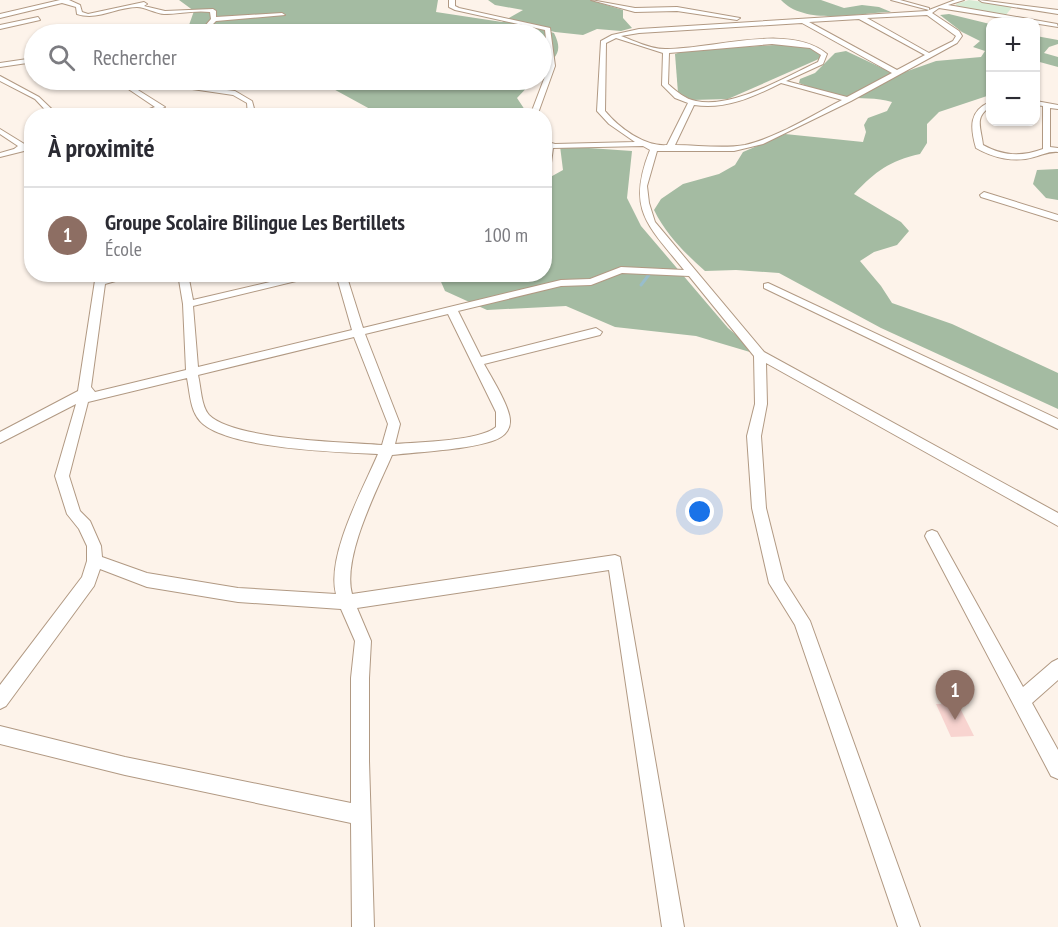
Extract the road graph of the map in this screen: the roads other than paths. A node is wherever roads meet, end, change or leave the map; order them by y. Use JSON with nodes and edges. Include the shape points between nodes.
{"nodes":[{"id":1,"x":64,"y":0,"type":"edge"},
{"id":2,"x":452,"y":0,"type":"edge"},
{"id":3,"x":594,"y":0,"type":"edge"},
{"id":4,"x":894,"y":0,"type":"edge"},
{"id":5,"x":961,"y":0,"type":"edge"},
{"id":6,"x":982,"y":0,"type":"edge"},
{"id":7,"x":150,"y":3,"type":"dead end"},
{"id":8,"x":137,"y":4,"type":"junction"},
{"id":9,"x":941,"y":6,"type":"junction"},
{"id":10,"x":930,"y":12,"type":"junction"},
{"id":11,"x":1058,"y":12,"type":"edge"},
{"id":12,"x":282,"y":15,"type":"dead end"},
{"id":13,"x":0,"y":16,"type":"edge"},
{"id":14,"x":88,"y":16,"type":"junction"},
{"id":15,"x":860,"y":17,"type":"junction"},
{"id":16,"x":1007,"y":18,"type":"edge"},
{"id":17,"x":214,"y":19,"type":"junction"},
{"id":18,"x":38,"y":20,"type":"dead end"},
{"id":19,"x":99,"y":20,"type":"dead end"},
{"id":20,"x":803,"y":21,"type":"junction"},
{"id":21,"x":209,"y":24,"type":"edge"},
{"id":22,"x":525,"y":24,"type":"edge"},
{"id":23,"x":759,"y":24,"type":"junction"},
{"id":24,"x":1040,"y":24,"type":"edge"},
{"id":25,"x":1057,"y":26,"type":"edge"},
{"id":26,"x":0,"y":27,"type":"edge"},
{"id":27,"x":614,"y":36,"type":"junction"},
{"id":28,"x":850,"y":47,"type":"junction"},
{"id":29,"x":840,"y":48,"type":"dead end"},
{"id":30,"x":831,"y":50,"type":"dead end"},
{"id":31,"x":821,"y":51,"type":"junction"},
{"id":32,"x":666,"y":52,"type":"junction"},
{"id":33,"x":929,"y":55,"type":"junction"},
{"id":34,"x":24,"y":61,"type":"edge"},
{"id":35,"x":0,"y":65,"type":"edge"},
{"id":36,"x":896,"y":72,"type":"junction"},
{"id":37,"x":0,"y":78,"type":"edge"},
{"id":38,"x":780,"y":81,"type":"junction"},
{"id":39,"x":134,"y":90,"type":"edge"},
{"id":40,"x":212,"y":90,"type":"edge"},
{"id":41,"x":543,"y":90,"type":"edge"},
{"id":42,"x":849,"y":100,"type":"junction"},
{"id":43,"x":692,"y":104,"type":"junction"},
{"id":44,"x":1040,"y":104,"type":"edge"},
{"id":45,"x":1047,"y":105,"type":"junction"},
{"id":46,"x":986,"y":107,"type":"edge"},
{"id":47,"x":1058,"y":107,"type":"edge"},
{"id":48,"x":48,"y":108,"type":"edge"},
{"id":49,"x":158,"y":108,"type":"edge"},
{"id":50,"x":251,"y":108,"type":"edge"},
{"id":51,"x":536,"y":108,"type":"edge"},
{"id":52,"x":0,"y":131,"type":"edge"},
{"id":53,"x":644,"y":143,"type":"junction"},
{"id":54,"x":552,"y":144,"type":"edge"},
{"id":55,"x":671,"y":145,"type":"junction"},
{"id":56,"x":1046,"y":148,"type":"junction"},
{"id":57,"x":24,"y":149,"type":"edge"},
{"id":58,"x":654,"y":149,"type":"junction"},
{"id":59,"x":20,"y":150,"type":"junction"},
{"id":60,"x":1058,"y":150,"type":"edge"},
{"id":61,"x":0,"y":155,"type":"edge"},
{"id":62,"x":984,"y":195,"type":"dead end"},
{"id":63,"x":1058,"y":218,"type":"edge"},
{"id":64,"x":693,"y":273,"type":"junction"},
{"id":65,"x":101,"y":282,"type":"edge"},
{"id":66,"x":184,"y":282,"type":"edge"},
{"id":67,"x":285,"y":282,"type":"edge"},
{"id":68,"x":343,"y":282,"type":"edge"},
{"id":69,"x":768,"y":286,"type":"dead end"},
{"id":70,"x":188,"y":304,"type":"junction"},
{"id":71,"x":452,"y":310,"type":"junction"},
{"id":72,"x":596,"y":332,"type":"dead end"},
{"id":73,"x":359,"y":333,"type":"junction"},
{"id":74,"x":760,"y":355,"type":"junction"},
{"id":75,"x":479,"y":361,"type":"junction"},
{"id":76,"x":192,"y":372,"type":"junction"},
{"id":77,"x":87,"y":394,"type":"junction"},
{"id":78,"x":1054,"y":427,"type":"edge"},
{"id":79,"x":0,"y":438,"type":"edge"},
{"id":80,"x":387,"y":450,"type":"junction"},
{"id":81,"x":1058,"y":520,"type":"edge"},
{"id":82,"x":932,"y":536,"type":"dead end"},
{"id":83,"x":95,"y":561,"type":"junction"},
{"id":84,"x":346,"y":602,"type":"junction"},
{"id":85,"x":1058,"y":668,"type":"edge"},
{"id":86,"x":0,"y":700,"type":"edge"},
{"id":87,"x":1022,"y":700,"type":"junction"},
{"id":88,"x":0,"y":735,"type":"edge"},
{"id":89,"x":1058,"y":769,"type":"edge"},
{"id":90,"x":361,"y":815,"type":"junction"},
{"id":91,"x":363,"y":927,"type":"edge"},
{"id":92,"x":673,"y":927,"type":"edge"},
{"id":93,"x":909,"y":927,"type":"edge"}],
"edges":[{"from":1,"to":13,"type":"street"},
{"from":1,"to":14,"type":"street"},
{"from":2,"to":22,"type":"street","via":[[452,7],[457,9]]},
{"from":3,"to":23,"type":"street","via":[[748,19]]},
{"from":4,"to":10,"type":"street"},
{"from":5,"to":9,"type":"street"},
{"from":6,"to":11,"type":"street"},
{"from":7,"to":8,"type":"street"},
{"from":8,"to":14,"type":"street"},
{"from":8,"to":17,"type":"street","via":[[166,14],[213,10]]},
{"from":9,"to":10,"type":"street"},
{"from":9,"to":16,"type":"street"},
{"from":10,"to":15,"type":"street"},
{"from":10,"to":33,"type":"street","via":[[959,36]]},
{"from":12,"to":17,"type":"street"},
{"from":14,"to":19,"type":"street"},
{"from":15,"to":20,"type":"street"},
{"from":15,"to":33,"type":"street"},
{"from":17,"to":21,"type":"street"},
{"from":18,"to":26,"type":"street"},
{"from":20,"to":23,"type":"street"},
{"from":20,"to":28,"type":"street"},
{"from":23,"to":27,"type":"street"},
{"from":24,"to":25,"type":"street"},
{"from":27,"to":32,"type":"street"},
{"from":27,"to":53,"type":"street","via":[[603,42],[601,111]]},
{"from":28,"to":29,"type":"street"},
{"from":28,"to":36,"type":"street"},
{"from":30,"to":31,"type":"street"},
{"from":31,"to":32,"type":"street","via":[[782,42]]},
{"from":31,"to":38,"type":"street","via":[[821,63]]},
{"from":32,"to":43,"type":"street","via":[[665,85]]},
{"from":33,"to":36,"type":"street"},
{"from":34,"to":35,"type":"street"},
{"from":36,"to":42,"type":"street"},
{"from":37,"to":48,"type":"street"},
{"from":38,"to":42,"type":"street"},
{"from":38,"to":43,"type":"street","via":[[736,102]]},
{"from":39,"to":49,"type":"street","via":[[161,107]]},
{"from":40,"to":50,"type":"street","via":[[236,93],[250,102]]},
{"from":41,"to":51,"type":"street"},
{"from":42,"to":55,"type":"street","via":[[744,147]]},
{"from":43,"to":55,"type":"street"},
{"from":44,"to":45,"type":"street"},
{"from":45,"to":47,"type":"street"},
{"from":45,"to":56,"type":"street"},
{"from":46,"to":56,"type":"street","via":[[976,118],[979,146],[992,153],[1023,157]]},
{"from":52,"to":59,"type":"street","via":[[23,146]]},
{"from":53,"to":54,"type":"street"},
{"from":53,"to":58,"type":"street"},
{"from":55,"to":58,"type":"street"},
{"from":56,"to":60,"type":"street"},
{"from":57,"to":59,"type":"street"},
{"from":58,"to":64,"type":"street","via":[[644,172],[643,205],[651,223]]},
{"from":59,"to":61,"type":"street"},
{"from":62,"to":63,"type":"street"},
{"from":64,"to":71,"type":"street","via":[[621,270],[591,282],[561,283]]},
{"from":64,"to":74,"type":"street"},
{"from":65,"to":77,"type":"street"},
{"from":66,"to":70,"type":"street"},
{"from":67,"to":70,"type":"street"},
{"from":68,"to":73,"type":"street"},
{"from":69,"to":78,"type":"street"},
{"from":70,"to":76,"type":"street"},
{"from":71,"to":73,"type":"street"},
{"from":71,"to":75,"type":"street"},
{"from":72,"to":75,"type":"street"},
{"from":73,"to":76,"type":"street"},
{"from":73,"to":80,"type":"street","via":[[393,418]]},
{"from":74,"to":81,"type":"street"},
{"from":74,"to":93,"type":"street","via":[[761,404],[754,435],[759,508],[777,583],[802,621]]},
{"from":75,"to":80,"type":"street","via":[[502,412],[502,429],[495,435],[465,441]]},
{"from":76,"to":77,"type":"street"},
{"from":76,"to":80,"type":"street","via":[[199,411],[223,430],[318,445]]},
{"from":77,"to":79,"type":"street"},
{"from":77,"to":83,"type":"street","via":[[62,476],[74,514],[85,525],[94,546]]},
{"from":80,"to":84,"type":"street","via":[[352,530],[341,583]]},
{"from":82,"to":87,"type":"street"},
{"from":83,"to":84,"type":"street","via":[[147,580],[238,595]]},
{"from":83,"to":86,"type":"street","via":[[88,580]]},
{"from":84,"to":90,"type":"street","via":[[363,641]]},
{"from":84,"to":92,"type":"street","via":[[615,562]]},
{"from":85,"to":87,"type":"street"},
{"from":87,"to":89,"type":"street"},
{"from":88,"to":90,"type":"street","via":[[124,766]]},
{"from":90,"to":91,"type":"street"}]}
